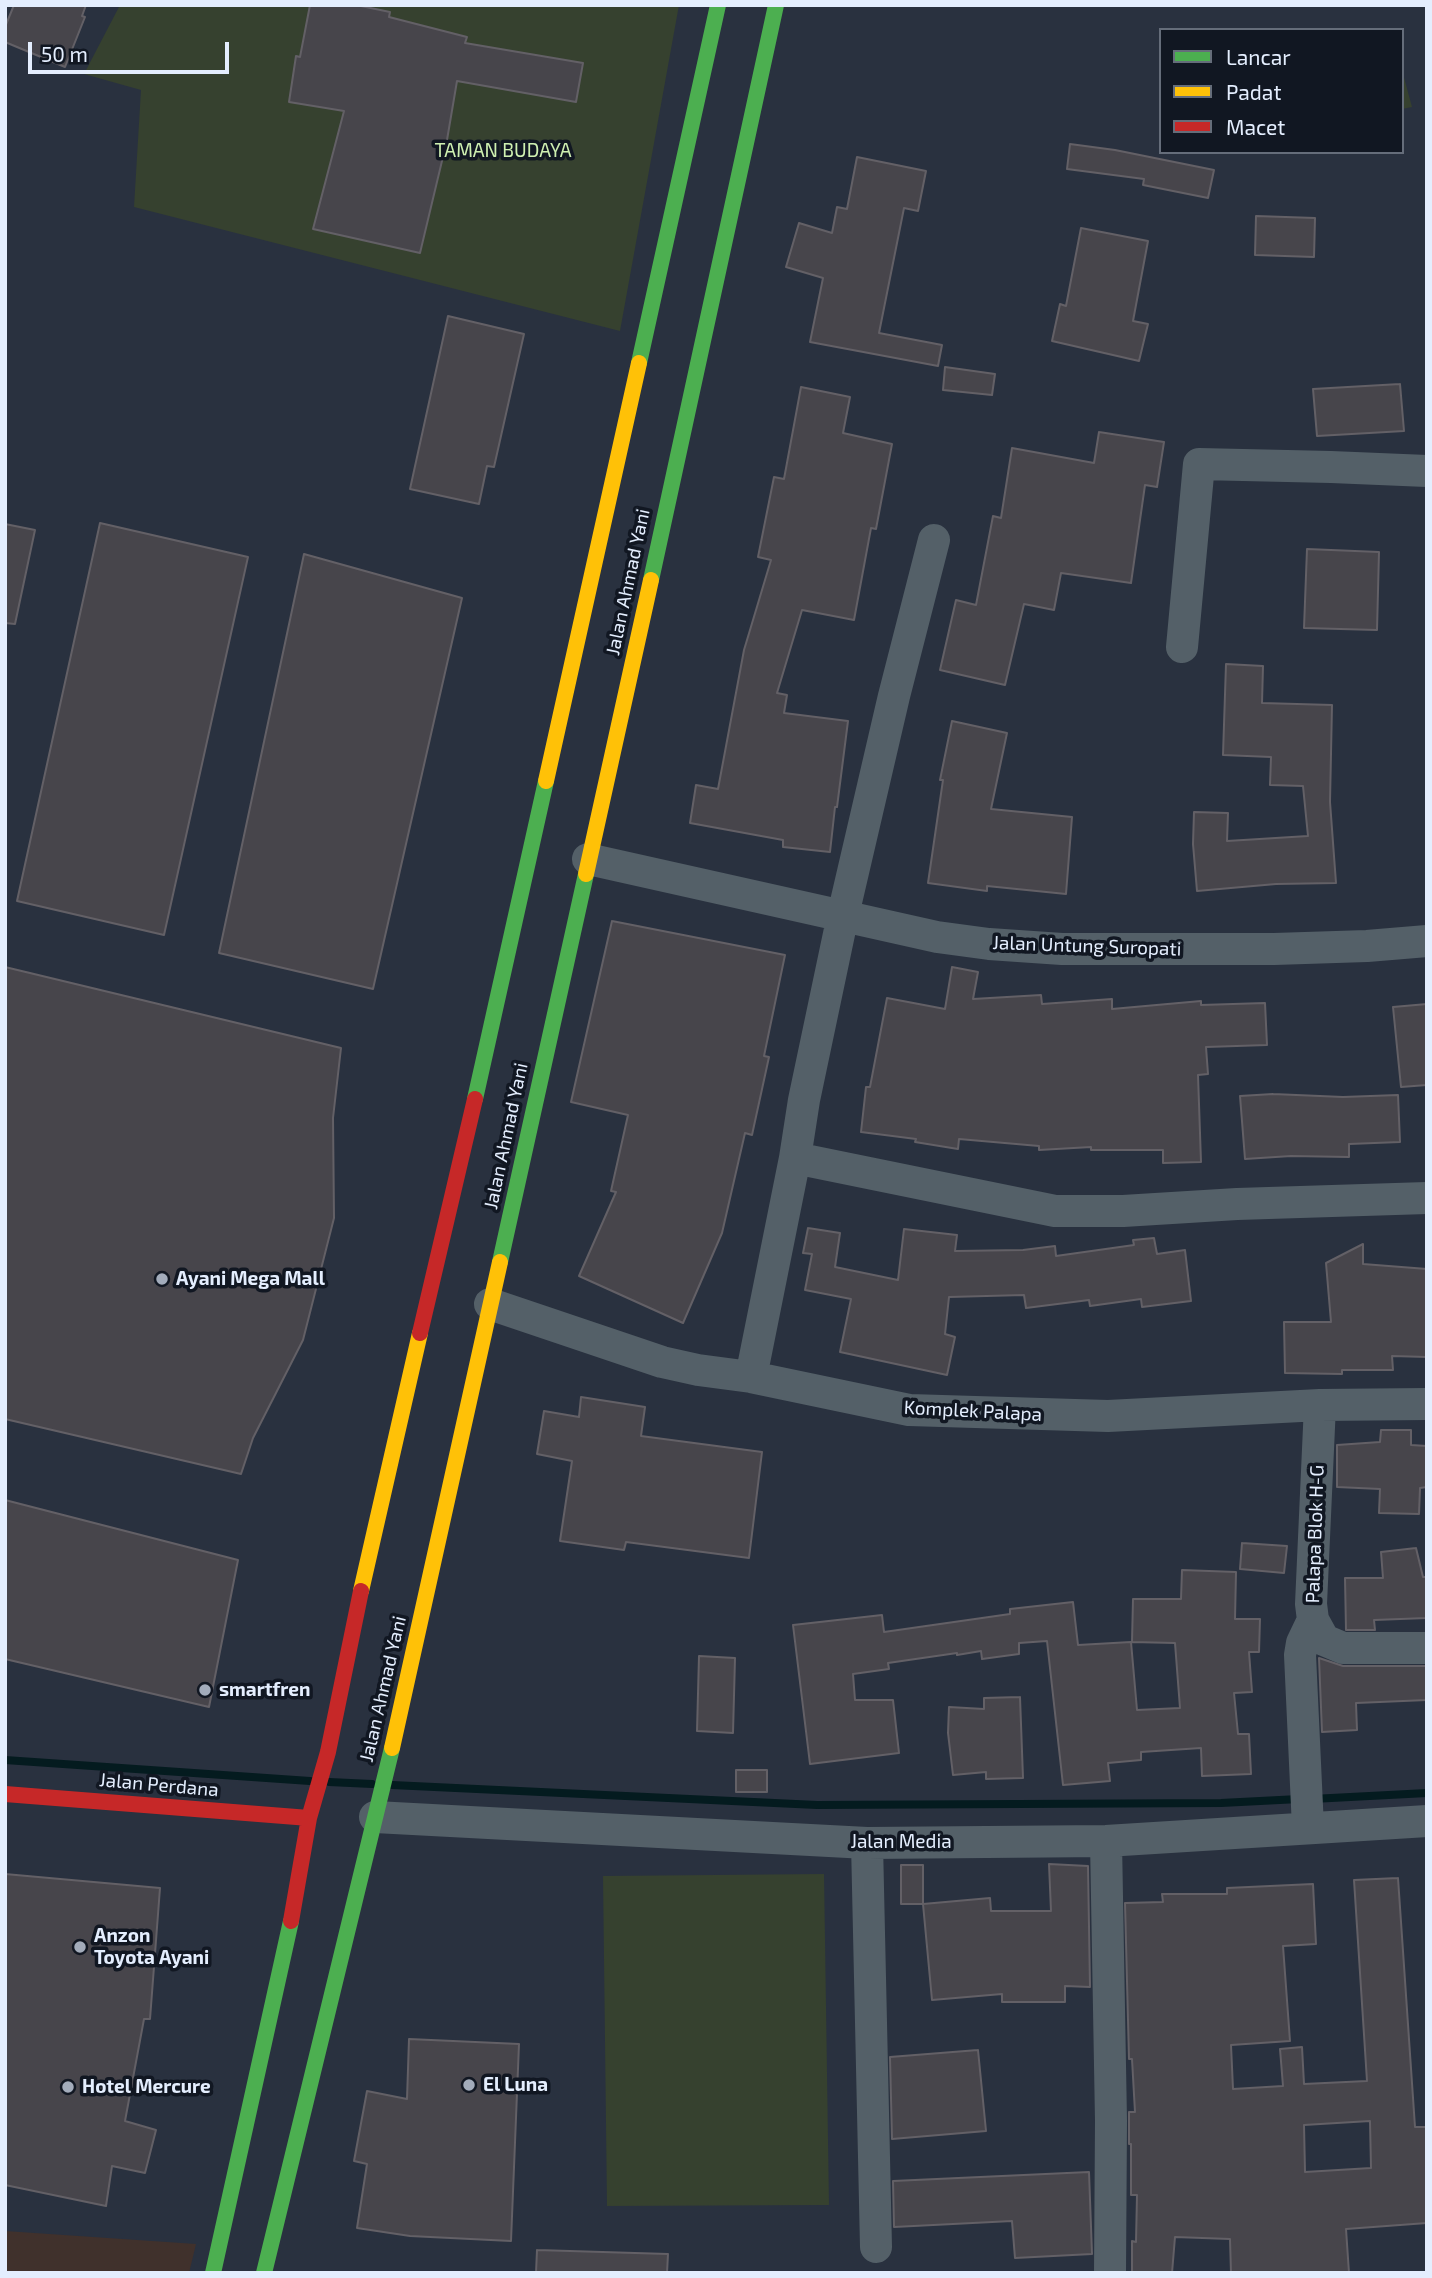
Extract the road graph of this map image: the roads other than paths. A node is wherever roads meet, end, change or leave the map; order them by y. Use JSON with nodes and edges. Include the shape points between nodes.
{"nodes":[{"id":1,"x":718,"y":5,"type":"edge"},
{"id":2,"x":776,"y":5,"type":"edge"},
{"id":3,"x":1427,"y":471,"type":"edge"},
{"id":4,"x":934,"y":540,"type":"dead end"},
{"id":5,"x":1182,"y":647,"type":"dead end"},
{"id":6,"x":588,"y":859,"type":"junction"},
{"id":7,"x":843,"y":915,"type":"junction"},
{"id":8,"x":1427,"y":941,"type":"edge"},
{"id":9,"x":795,"y":1158,"type":"junction"},
{"id":10,"x":1427,"y":1198,"type":"edge"},
{"id":11,"x":490,"y":1304,"type":"junction"},
{"id":12,"x":751,"y":1377,"type":"junction"},
{"id":13,"x":1427,"y":1404,"type":"edge"},
{"id":14,"x":1320,"y":1405,"type":"junction"},
{"id":15,"x":1313,"y":1620,"type":"junction"},
{"id":16,"x":1427,"y":1648,"type":"edge"},
{"id":17,"x":5,"y":1794,"type":"edge"},
{"id":18,"x":376,"y":1810,"type":"junction"},
{"id":19,"x":311,"y":1813,"type":"junction"},
{"id":20,"x":1427,"y":1821,"type":"edge"},
{"id":21,"x":1308,"y":1828,"type":"junction"},
{"id":22,"x":1106,"y":1841,"type":"junction"},
{"id":23,"x":867,"y":1843,"type":"junction"},
{"id":24,"x":876,"y":2247,"type":"dead end"},
{"id":25,"x":213,"y":2273,"type":"edge"},
{"id":26,"x":264,"y":2273,"type":"edge"},
{"id":27,"x":1110,"y":2273,"type":"edge"}],
"edges":[{"from":1,"to":19,"type":"main road","name":"Jalan Ahmad Yani","via":[[501,986]]},
{"from":2,"to":6,"type":"main road","name":"Jalan Ahmad Yani"},
{"from":3,"to":5,"type":"street","via":[[1199,464]]},
{"from":4,"to":7,"type":"street"},
{"from":6,"to":7,"type":"street","name":"Jalan Untung Suropati"},
{"from":6,"to":11,"type":"main road","name":"Jalan Ahmad Yani"},
{"from":7,"to":8,"type":"street","name":"Jalan Untung Suropati","via":[[950,939],[1062,949],[1274,949]]},
{"from":7,"to":9,"type":"street"},
{"from":9,"to":10,"type":"street","via":[[1055,1211]]},
{"from":9,"to":12,"type":"street"},
{"from":11,"to":12,"type":"street","name":"Komplek Palapa","via":[[662,1362]]},
{"from":11,"to":18,"type":"main road","name":"Jalan Ahmad Yani"},
{"from":12,"to":14,"type":"street","name":"Komplek Palapa","via":[[909,1410],[1108,1416]]},
{"from":13,"to":14,"type":"street","name":"Komplek Palapa"},
{"from":14,"to":15,"type":"street","name":"Palapa Blok H-G"},
{"from":15,"to":16,"type":"street","name":"Palapa Blok H-G","via":[[1324,1640],[1342,1648]]},
{"from":15,"to":21,"type":"street","via":[[1300,1655]]},
{"from":17,"to":19,"type":"main road","name":"Jalan Perdana"},
{"from":18,"to":23,"type":"street","name":"Jalan Media"},
{"from":18,"to":26,"type":"main road","name":"Jalan Ahmad Yani"},
{"from":19,"to":25,"type":"main road","name":"Jalan Ahmad Yani","via":[[295,1907]]},
{"from":20,"to":21,"type":"street","name":"Jalan Media"},
{"from":21,"to":22,"type":"street","name":"Jalan Media"},
{"from":22,"to":23,"type":"street","name":"Jalan Media"},
{"from":22,"to":27,"type":"street"},
{"from":23,"to":24,"type":"street"}]}
